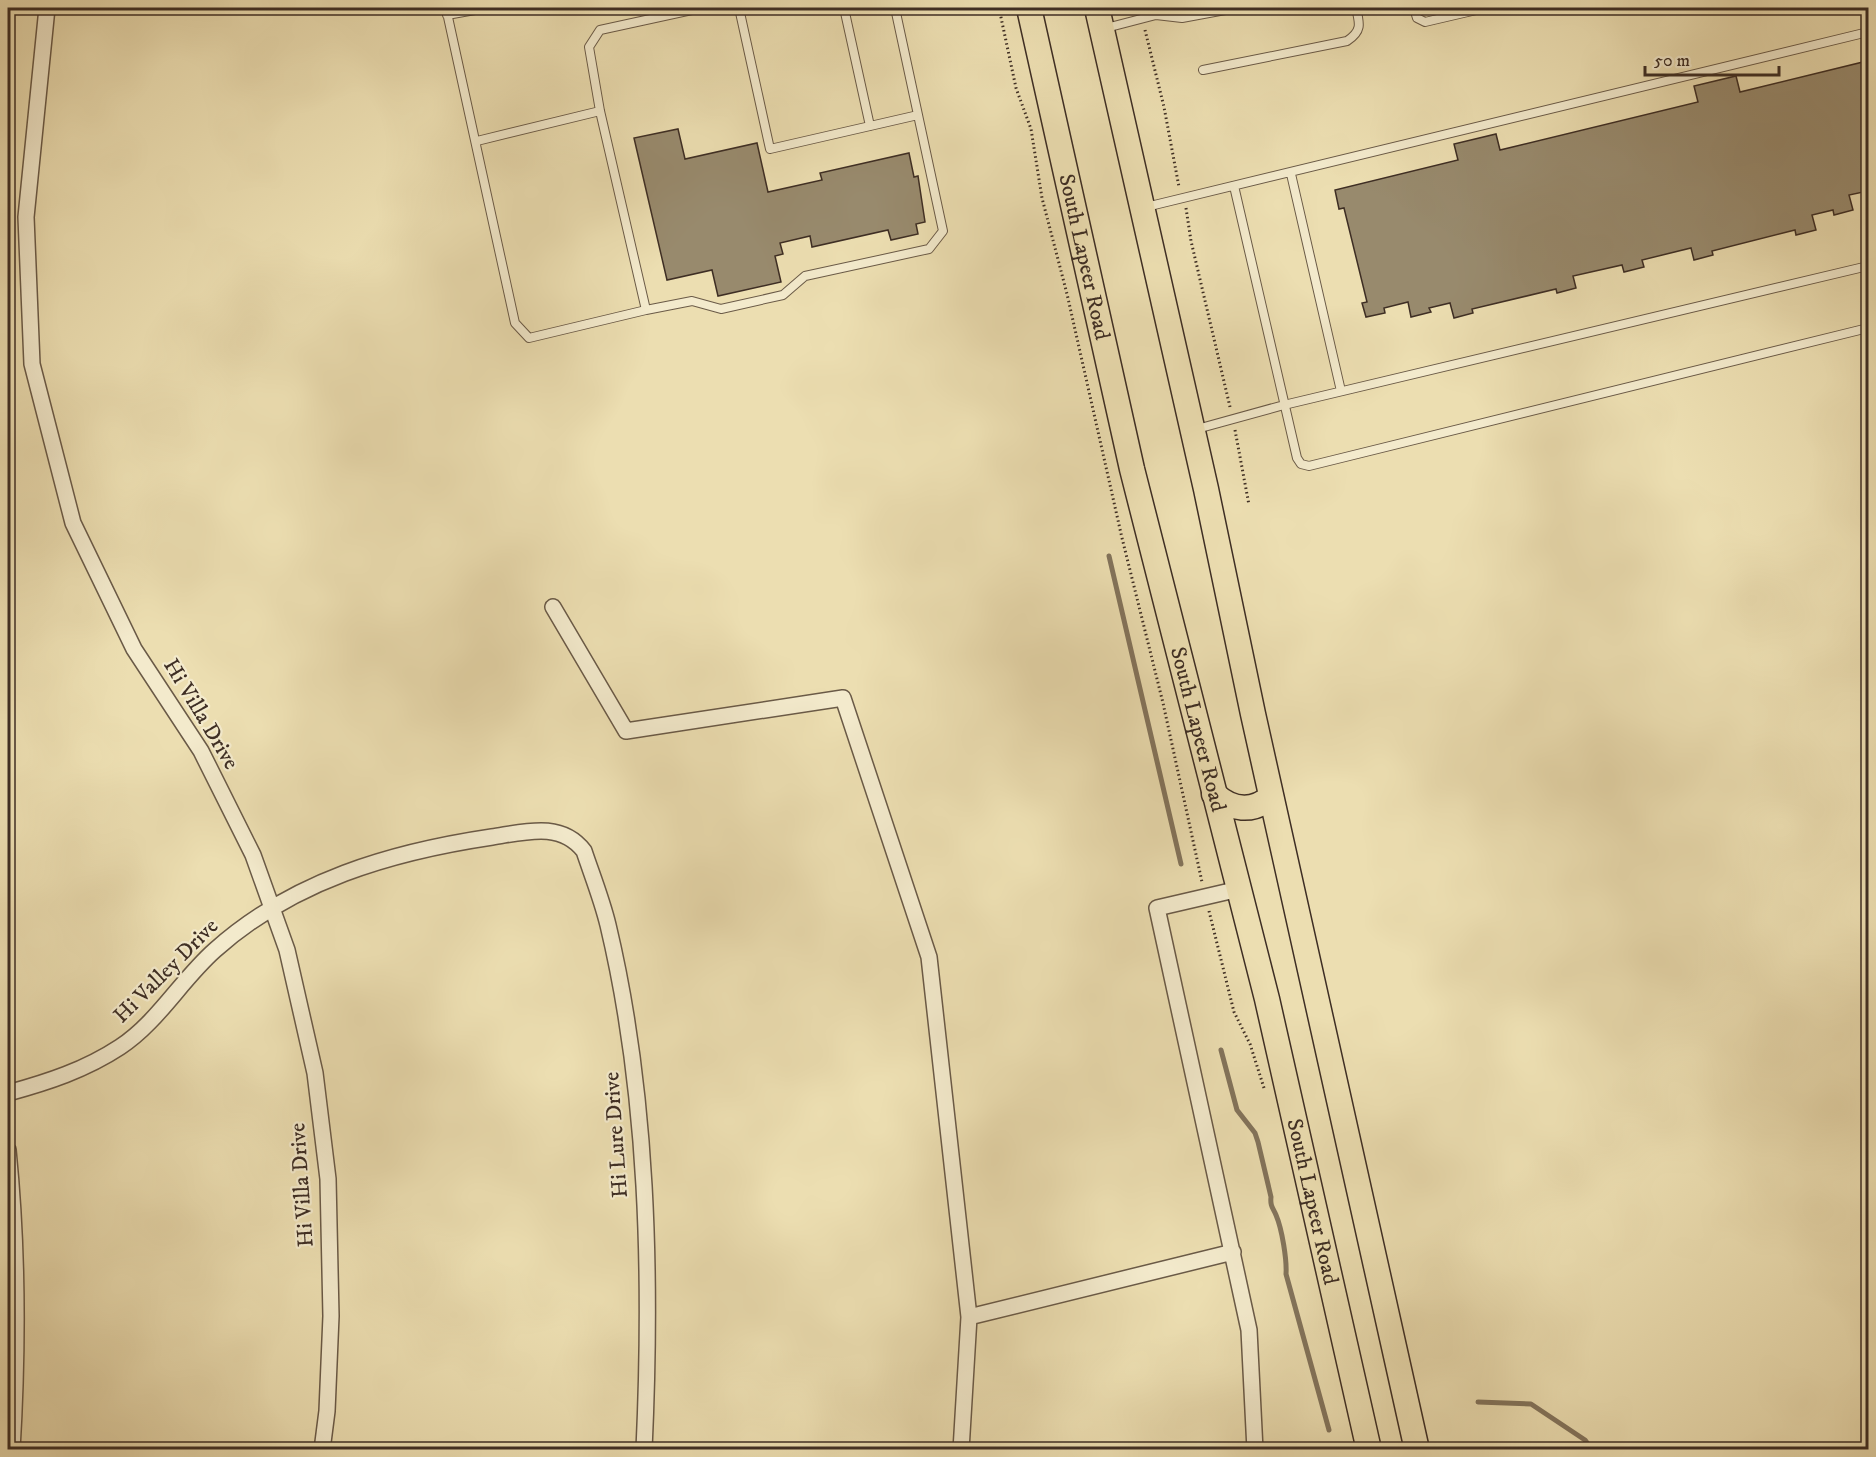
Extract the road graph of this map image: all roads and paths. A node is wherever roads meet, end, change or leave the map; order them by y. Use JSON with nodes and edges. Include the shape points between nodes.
{"nodes":[{"id":1,"x":47,"y":8,"type":"edge"},
{"id":2,"x":486,"y":8,"type":"edge"},
{"id":3,"x":701,"y":8,"type":"edge"},
{"id":4,"x":739,"y":8,"type":"edge"},
{"id":5,"x":844,"y":8,"type":"edge"},
{"id":6,"x":895,"y":8,"type":"edge"},
{"id":7,"x":999,"y":8,"type":"edge"},
{"id":8,"x":1029,"y":8,"type":"edge"},
{"id":9,"x":1236,"y":8,"type":"edge"},
{"id":10,"x":1356,"y":8,"type":"edge"},
{"id":11,"x":1414,"y":8,"type":"edge"},
{"id":12,"x":1485,"y":8,"type":"edge"},
{"id":13,"x":687,"y":9,"type":"edge"},
{"id":14,"x":447,"y":11,"type":"edge"},
{"id":15,"x":1155,"y":11,"type":"edge"},
{"id":16,"x":1099,"y":18,"type":"edge"},
{"id":17,"x":1143,"y":19,"type":"junction"},
{"id":18,"x":1869,"y":32,"type":"edge"},
{"id":19,"x":1203,"y":70,"type":"dead end"},
{"id":20,"x":600,"y":111,"type":"junction"},
{"id":21,"x":918,"y":115,"type":"junction"},
{"id":22,"x":870,"y":126,"type":"junction"},
{"id":23,"x":477,"y":141,"type":"junction"},
{"id":24,"x":1292,"y":174,"type":"junction"},
{"id":25,"x":1234,"y":186,"type":"junction"},
{"id":26,"x":1182,"y":198,"type":"junction"},
{"id":27,"x":1142,"y":208,"type":"junction"},
{"id":28,"x":1869,"y":266,"type":"edge"},
{"id":29,"x":646,"y":310,"type":"junction"},
{"id":30,"x":1869,"y":328,"type":"edge"},
{"id":31,"x":1341,"y":391,"type":"junction"},
{"id":32,"x":1284,"y":405,"type":"junction"},
{"id":33,"x":1233,"y":420,"type":"junction"},
{"id":34,"x":1193,"y":430,"type":"junction"},
{"id":35,"x":1249,"y":505,"type":"dead end"},
{"id":36,"x":553,"y":607,"type":"dead end"},
{"id":37,"x":1214,"y":794,"type":"junction"},
{"id":38,"x":1271,"y":797,"type":"junction"},
{"id":39,"x":562,"y":832,"type":"joint"},
{"id":40,"x":1239,"y":889,"type":"junction"},
{"id":41,"x":1205,"y":898,"type":"junction"},
{"id":42,"x":272,"y":909,"type":"junction"},
{"id":43,"x":1234,"y":1012,"type":"dead end"},
{"id":44,"x":8,"y":1093,"type":"edge"},
{"id":45,"x":8,"y":1150,"type":"edge"},
{"id":46,"x":1233,"y":1252,"type":"junction"},
{"id":47,"x":969,"y":1317,"type":"junction"},
{"id":48,"x":12,"y":1449,"type":"edge"},
{"id":49,"x":322,"y":1449,"type":"edge"},
{"id":50,"x":644,"y":1449,"type":"edge"},
{"id":51,"x":962,"y":1449,"type":"edge"},
{"id":52,"x":1255,"y":1449,"type":"edge"},
{"id":53,"x":1369,"y":1449,"type":"edge"},
{"id":54,"x":1417,"y":1449,"type":"edge"}],
"edges":[{"from":1,"to":42,"type":"street","name":"Hi Villa Drive","via":[[27,217],[32,364],[74,523],[134,649],[201,751],[253,855]]},
{"from":2,"to":14,"type":"lane"},
{"from":3,"to":13,"type":"lane"},
{"from":4,"to":22,"type":"lane","via":[[770,149]]},
{"from":5,"to":22,"type":"lane"},
{"from":6,"to":21,"type":"lane"},
{"from":7,"to":41,"type":"path","via":[[1017,88],[1031,129],[1044,208],[1163,703]]},
{"from":8,"to":37,"type":"main road","name":"South Lapeer Road","via":[[1130,458]]},
{"from":9,"to":15,"type":"lane","via":[[1182,18]]},
{"from":10,"to":19,"type":"lane","via":[[1360,24],[1357,34],[1347,40]]},
{"from":11,"to":12,"type":"lane","via":[[1417,18],[1425,22]]},
{"from":13,"to":20,"type":"lane","via":[[600,30],[589,47]]},
{"from":14,"to":23,"type":"lane"},
{"from":15,"to":17,"type":"lane"},
{"from":16,"to":17,"type":"lane"},
{"from":16,"to":27,"type":"main road"},
{"from":17,"to":26,"type":"path"},
{"from":18,"to":24,"type":"lane"},
{"from":20,"to":23,"type":"lane"},
{"from":20,"to":29,"type":"lane"},
{"from":21,"to":22,"type":"lane"},
{"from":21,"to":29,"type":"lane","via":[[943,231],[929,249],[805,276],[783,295],[721,309],[692,300]]},
{"from":23,"to":29,"type":"lane","via":[[515,323],[529,338]]},
{"from":24,"to":25,"type":"lane"},
{"from":24,"to":31,"type":"lane"},
{"from":25,"to":26,"type":"lane"},
{"from":25,"to":32,"type":"lane"},
{"from":26,"to":27,"type":"lane"},
{"from":26,"to":33,"type":"path"},
{"from":27,"to":34,"type":"main road"},
{"from":28,"to":31,"type":"lane"},
{"from":30,"to":32,"type":"lane","via":[[1309,466],[1297,458]]},
{"from":31,"to":32,"type":"lane"},
{"from":32,"to":33,"type":"lane"},
{"from":33,"to":34,"type":"lane"},
{"from":33,"to":35,"type":"path"},
{"from":34,"to":38,"type":"main road"},
{"from":36,"to":47,"type":"street","via":[[626,730],[843,698],[929,957]]},
{"from":37,"to":38,"type":"main road","via":[[1231,807],[1243,808],[1264,803]]},
{"from":37,"to":40,"type":"main road","name":"South Lapeer Road"},
{"from":38,"to":54,"type":"main road"},
{"from":39,"to":42,"type":"street","name":"Hi Valley Drive","via":[[539,830],[422,849],[307,887]]},
{"from":39,"to":50,"type":"street","name":"Hi Lure Drive","via":[[584,851],[608,923],[633,1058],[647,1257],[649,1347]]},
{"from":40,"to":41,"type":"street"},
{"from":40,"to":53,"type":"main road","name":"South Lapeer Road"},
{"from":41,"to":43,"type":"path"},
{"from":41,"to":46,"type":"street","via":[[1157,908]]},
{"from":42,"to":44,"type":"street","name":"Hi Valley Drive","via":[[215,950],[140,1034],[84,1068]]},
{"from":42,"to":49,"type":"street","name":"Hi Villa Drive","via":[[287,950],[315,1073],[328,1179],[331,1316]]},
{"from":45,"to":48,"type":"street","via":[[17,1372]]},
{"from":46,"to":47,"type":"street"},
{"from":46,"to":52,"type":"street","via":[[1249,1330]]},
{"from":47,"to":51,"type":"street"}]}
